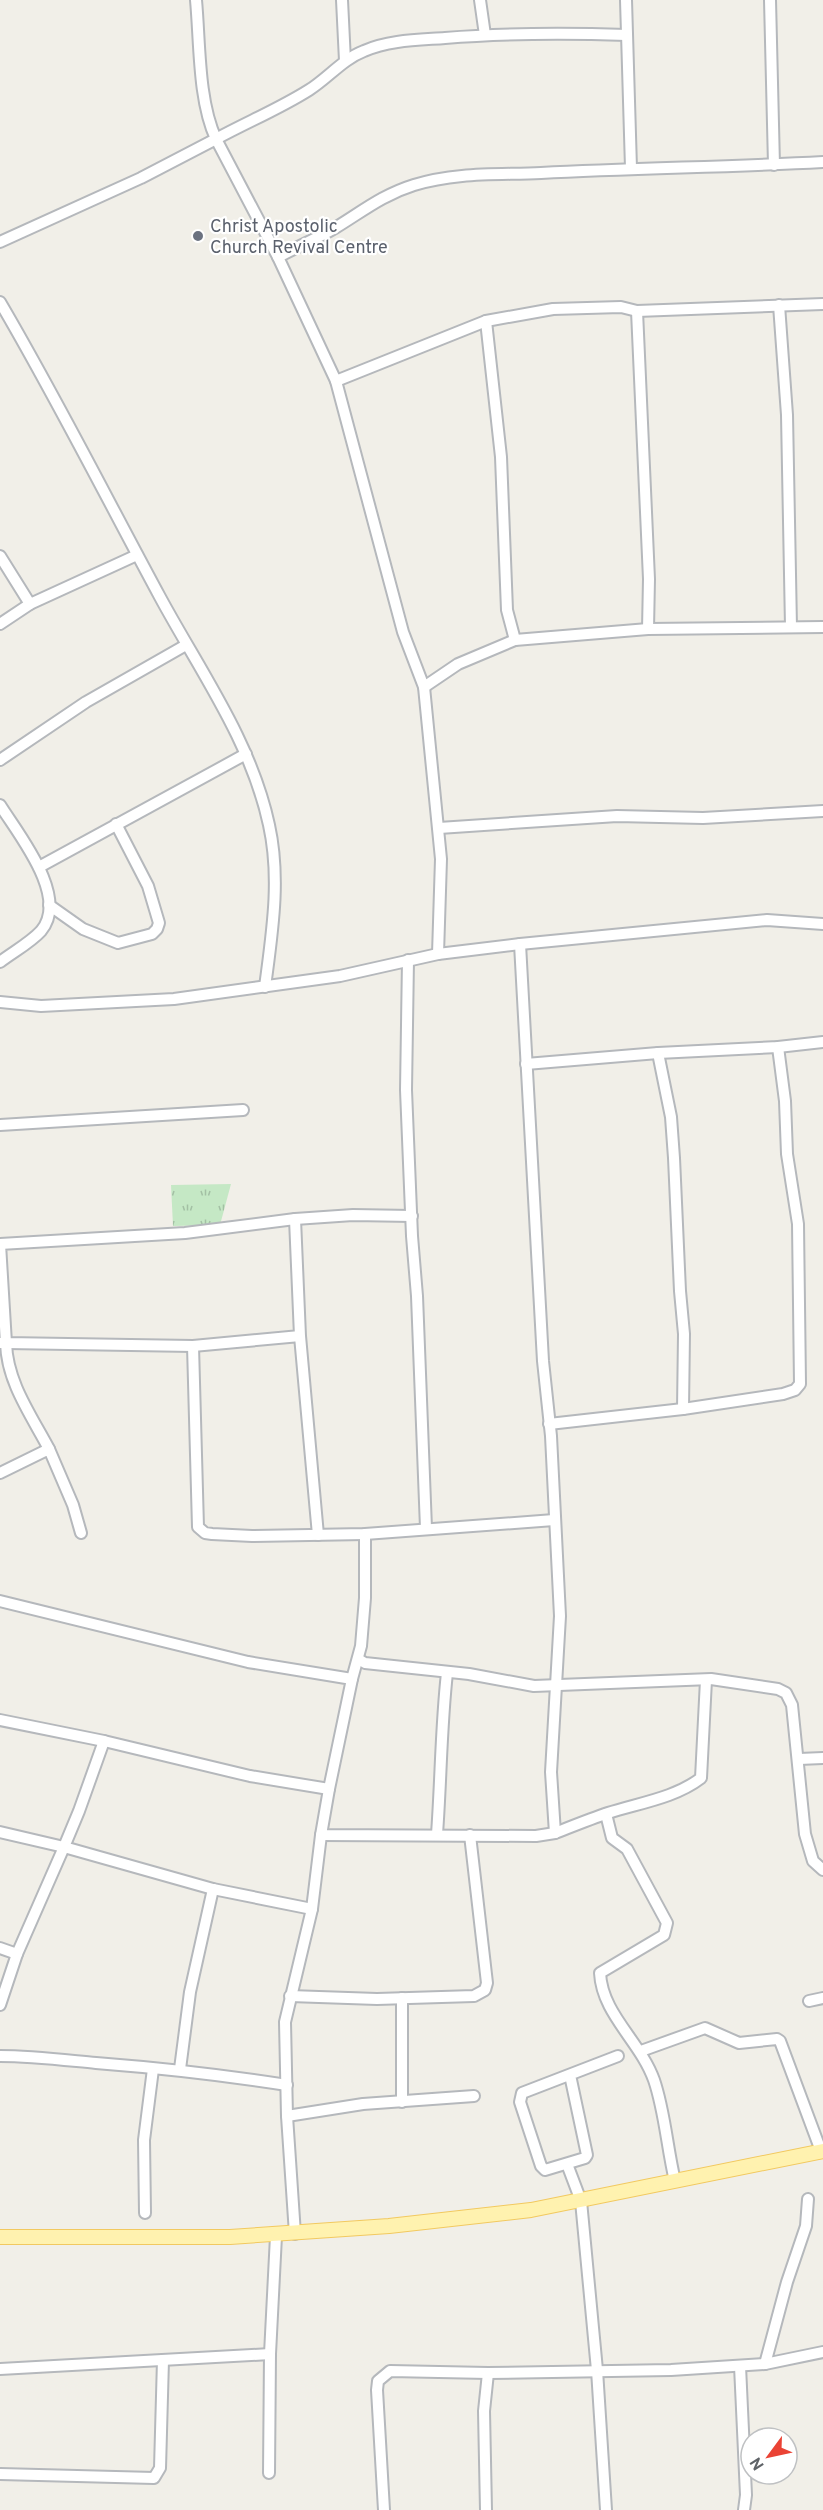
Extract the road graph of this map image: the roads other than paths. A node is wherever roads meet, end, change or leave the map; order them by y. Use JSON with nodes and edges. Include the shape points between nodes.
{"nodes":[{"id":1,"x":196,"y":0,"type":"edge"},
{"id":2,"x":342,"y":0,"type":"edge"},
{"id":3,"x":480,"y":0,"type":"edge"},
{"id":4,"x":626,"y":0,"type":"edge"},
{"id":5,"x":770,"y":0,"type":"edge"},
{"id":6,"x":485,"y":35,"type":"junction"},
{"id":7,"x":627,"y":35,"type":"junction"},
{"id":8,"x":345,"y":61,"type":"junction"},
{"id":9,"x":216,"y":139,"type":"junction"},
{"id":10,"x":823,"y":162,"type":"edge"},
{"id":11,"x":774,"y":165,"type":"junction"},
{"id":12,"x":631,"y":168,"type":"junction"},
{"id":13,"x":0,"y":242,"type":"edge"},
{"id":14,"x":278,"y":257,"type":"junction"},
{"id":15,"x":0,"y":302,"type":"edge"},
{"id":16,"x":823,"y":304,"type":"edge"},
{"id":17,"x":779,"y":305,"type":"junction"},
{"id":18,"x":637,"y":310,"type":"junction"},
{"id":19,"x":486,"y":321,"type":"junction"},
{"id":20,"x":336,"y":381,"type":"junction"},
{"id":21,"x":137,"y":555,"type":"junction"},
{"id":22,"x":0,"y":556,"type":"edge"},
{"id":23,"x":30,"y":604,"type":"junction"},
{"id":24,"x":0,"y":624,"type":"edge"},
{"id":25,"x":791,"y":627,"type":"junction"},
{"id":26,"x":823,"y":627,"type":"edge"},
{"id":27,"x":648,"y":629,"type":"junction"},
{"id":28,"x":515,"y":640,"type":"junction"},
{"id":29,"x":186,"y":645,"type":"junction"},
{"id":30,"x":424,"y":687,"type":"junction"},
{"id":31,"x":246,"y":754,"type":"junction"},
{"id":32,"x":0,"y":760,"type":"edge"},
{"id":33,"x":0,"y":805,"type":"edge"},
{"id":34,"x":823,"y":811,"type":"edge"},
{"id":35,"x":116,"y":824,"type":"junction"},
{"id":36,"x":439,"y":828,"type":"junction"},
{"id":37,"x":39,"y":867,"type":"junction"},
{"id":38,"x":49,"y":905,"type":"junction"},
{"id":39,"x":823,"y":924,"type":"edge"},
{"id":40,"x":520,"y":944,"type":"junction"},
{"id":41,"x":438,"y":954,"type":"junction"},
{"id":42,"x":408,"y":960,"type":"junction"},
{"id":43,"x":0,"y":962,"type":"edge"},
{"id":44,"x":265,"y":987,"type":"junction"},
{"id":45,"x":0,"y":1002,"type":"edge"},
{"id":46,"x":823,"y":1042,"type":"edge"},
{"id":47,"x":778,"y":1047,"type":"junction"},
{"id":48,"x":658,"y":1053,"type":"junction"},
{"id":49,"x":526,"y":1064,"type":"junction"},
{"id":50,"x":243,"y":1110,"type":"dead end"},
{"id":51,"x":0,"y":1125,"type":"edge"},
{"id":52,"x":412,"y":1216,"type":"junction"},
{"id":53,"x":295,"y":1219,"type":"junction"},
{"id":54,"x":0,"y":1244,"type":"edge"},
{"id":55,"x":300,"y":1336,"type":"junction"},
{"id":56,"x":3,"y":1343,"type":"edge"},
{"id":57,"x":193,"y":1346,"type":"junction"},
{"id":58,"x":682,"y":1410,"type":"junction"},
{"id":59,"x":549,"y":1424,"type":"junction"},
{"id":60,"x":50,"y":1449,"type":"junction"},
{"id":61,"x":0,"y":1473,"type":"edge"},
{"id":62,"x":554,"y":1520,"type":"junction"},
{"id":63,"x":426,"y":1528,"type":"junction"},
{"id":64,"x":81,"y":1533,"type":"dead end"},
{"id":65,"x":318,"y":1534,"type":"junction"},
{"id":66,"x":365,"y":1534,"type":"junction"},
{"id":67,"x":0,"y":1601,"type":"edge"},
{"id":68,"x":358,"y":1659,"type":"junction"},
{"id":69,"x":447,"y":1672,"type":"junction"},
{"id":70,"x":352,"y":1679,"type":"junction"},
{"id":71,"x":706,"y":1680,"type":"junction"},
{"id":72,"x":556,"y":1685,"type":"junction"},
{"id":73,"x":0,"y":1720,"type":"edge"},
{"id":74,"x":104,"y":1741,"type":"junction"},
{"id":75,"x":823,"y":1758,"type":"edge"},
{"id":76,"x":799,"y":1759,"type":"junction"},
{"id":77,"x":329,"y":1789,"type":"junction"},
{"id":78,"x":606,"y":1814,"type":"junction"},
{"id":79,"x":0,"y":1832,"type":"edge"},
{"id":80,"x":555,"y":1833,"type":"junction"},
{"id":81,"x":437,"y":1834,"type":"junction"},
{"id":82,"x":321,"y":1835,"type":"junction"},
{"id":83,"x":470,"y":1835,"type":"junction"},
{"id":84,"x":64,"y":1847,"type":"junction"},
{"id":85,"x":823,"y":1870,"type":"edge"},
{"id":86,"x":213,"y":1889,"type":"junction"},
{"id":87,"x":312,"y":1909,"type":"junction"},
{"id":88,"x":0,"y":1948,"type":"edge"},
{"id":89,"x":16,"y":1953,"type":"junction"},
{"id":90,"x":290,"y":1996,"type":"junction"},
{"id":91,"x":402,"y":1998,"type":"junction"},
{"id":92,"x":823,"y":1998,"type":"edge"},
{"id":93,"x":809,"y":2001,"type":"dead end"},
{"id":94,"x":0,"y":2005,"type":"edge"},
{"id":95,"x":641,"y":2051,"type":"junction"},
{"id":96,"x":0,"y":2056,"type":"edge"},
{"id":97,"x":618,"y":2056,"type":"dead end"},
{"id":98,"x":153,"y":2069,"type":"junction"},
{"id":99,"x":180,"y":2069,"type":"junction"},
{"id":100,"x":570,"y":2074,"type":"junction"},
{"id":101,"x":287,"y":2085,"type":"junction"},
{"id":102,"x":474,"y":2097,"type":"dead end"},
{"id":103,"x":402,"y":2102,"type":"junction"},
{"id":104,"x":287,"y":2116,"type":"junction"},
{"id":105,"x":822,"y":2151,"type":"edge"},
{"id":106,"x":567,"y":2164,"type":"junction"},
{"id":107,"x":675,"y":2181,"type":"junction"},
{"id":108,"x":808,"y":2199,"type":"dead end"},
{"id":109,"x":580,"y":2201,"type":"junction"},
{"id":110,"x":145,"y":2213,"type":"dead end"},
{"id":111,"x":294,"y":2234,"type":"junction"},
{"id":112,"x":276,"y":2236,"type":"junction"},
{"id":113,"x":0,"y":2237,"type":"edge"},
{"id":114,"x":823,"y":2352,"type":"edge"},
{"id":115,"x":270,"y":2354,"type":"junction"},
{"id":116,"x":163,"y":2360,"type":"junction"},
{"id":117,"x":765,"y":2364,"type":"junction"},
{"id":118,"x":740,"y":2367,"type":"junction"},
{"id":119,"x":0,"y":2368,"type":"edge"},
{"id":120,"x":597,"y":2370,"type":"junction"},
{"id":121,"x":488,"y":2373,"type":"junction"},
{"id":122,"x":269,"y":2473,"type":"dead end"},
{"id":123,"x":0,"y":2474,"type":"edge"},
{"id":124,"x":384,"y":2510,"type":"edge"},
{"id":125,"x":486,"y":2510,"type":"edge"},
{"id":126,"x":606,"y":2510,"type":"edge"},
{"id":127,"x":744,"y":2510,"type":"edge"}],
"edges":[{"from":1,"to":9,"type":"street","via":[[202,80]]},
{"from":2,"to":8,"type":"street"},
{"from":3,"to":6,"type":"street"},
{"from":4,"to":7,"type":"street"},
{"from":5,"to":11,"type":"street"},
{"from":6,"to":7,"type":"street"},
{"from":6,"to":8,"type":"street","via":[[384,44]]},
{"from":7,"to":12,"type":"street"},
{"from":8,"to":9,"type":"street","via":[[308,91]]},
{"from":9,"to":13,"type":"street"},
{"from":9,"to":14,"type":"street"},
{"from":10,"to":11,"type":"street"},
{"from":11,"to":12,"type":"street"},
{"from":12,"to":14,"type":"street","via":[[463,174],[417,184],[386,195]]},
{"from":14,"to":20,"type":"street"},
{"from":15,"to":21,"type":"street"},
{"from":16,"to":17,"type":"street"},
{"from":17,"to":18,"type":"street"},
{"from":17,"to":25,"type":"street","via":[[787,415]]},
{"from":18,"to":19,"type":"street","via":[[553,309]]},
{"from":18,"to":27,"type":"street"},
{"from":19,"to":20,"type":"street"},
{"from":19,"to":28,"type":"street","via":[[501,457],[507,610]]},
{"from":20,"to":30,"type":"street","via":[[403,632]]},
{"from":21,"to":23,"type":"street"},
{"from":21,"to":29,"type":"street"},
{"from":22,"to":23,"type":"street"},
{"from":23,"to":24,"type":"street"},
{"from":25,"to":26,"type":"street"},
{"from":25,"to":27,"type":"street"},
{"from":27,"to":28,"type":"street"},
{"from":28,"to":30,"type":"street","via":[[458,664]]},
{"from":29,"to":31,"type":"street","via":[[227,712]]},
{"from":29,"to":32,"type":"street","via":[[86,702]]},
{"from":30,"to":36,"type":"street"},
{"from":31,"to":35,"type":"street"},
{"from":31,"to":44,"type":"street","via":[[269,824],[275,866],[275,906]]},
{"from":33,"to":37,"type":"street"},
{"from":34,"to":36,"type":"street","via":[[703,818],[617,816]]},
{"from":35,"to":37,"type":"street"},
{"from":35,"to":38,"type":"street","via":[[148,886],[159,923],[157,929],[152,934],[118,943],[83,929]]},
{"from":36,"to":41,"type":"street"},
{"from":37,"to":38,"type":"street","via":[[49,892]]},
{"from":38,"to":43,"type":"street","via":[[41,930]]},
{"from":39,"to":40,"type":"street","via":[[767,920]]},
{"from":40,"to":41,"type":"street"},
{"from":40,"to":49,"type":"street"},
{"from":41,"to":42,"type":"street"},
{"from":42,"to":44,"type":"street","via":[[340,976]]},
{"from":42,"to":52,"type":"street","via":[[406,1090]]},
{"from":44,"to":45,"type":"street","via":[[174,999],[41,1006]]},
{"from":46,"to":47,"type":"street"},
{"from":47,"to":48,"type":"street"},
{"from":47,"to":58,"type":"street","via":[[787,1154],[798,1224],[800,1384],[783,1394]]},
{"from":48,"to":49,"type":"street"},
{"from":48,"to":58,"type":"street","via":[[671,1117],[674,1158],[684,1334]]},
{"from":49,"to":59,"type":"street"},
{"from":50,"to":51,"type":"street"},
{"from":52,"to":53,"type":"street"},
{"from":52,"to":63,"type":"street"},
{"from":53,"to":54,"type":"street","via":[[185,1233]]},
{"from":53,"to":55,"type":"street"},
{"from":54,"to":56,"type":"street"},
{"from":55,"to":57,"type":"street"},
{"from":55,"to":65,"type":"street"},
{"from":56,"to":57,"type":"street"},
{"from":56,"to":60,"type":"street","via":[[12,1379]]},
{"from":57,"to":65,"type":"street","via":[[198,1527],[212,1534]]},
{"from":58,"to":59,"type":"street"},
{"from":59,"to":62,"type":"street"},
{"from":60,"to":61,"type":"street"},
{"from":60,"to":64,"type":"street"},
{"from":62,"to":63,"type":"street"},
{"from":62,"to":72,"type":"street","via":[[560,1616]]},
{"from":63,"to":66,"type":"street"},
{"from":65,"to":66,"type":"street"},
{"from":66,"to":68,"type":"street","via":[[365,1598]]},
{"from":67,"to":70,"type":"street","via":[[248,1662]]},
{"from":68,"to":69,"type":"street"},
{"from":68,"to":70,"type":"street"},
{"from":69,"to":72,"type":"street","via":[[534,1686]]},
{"from":69,"to":81,"type":"street"},
{"from":70,"to":77,"type":"street"},
{"from":71,"to":72,"type":"street"},
{"from":71,"to":76,"type":"street","via":[[786,1693],[792,1705]]},
{"from":71,"to":78,"type":"street","via":[[702,1778],[656,1799]]},
{"from":72,"to":80,"type":"street","via":[[551,1772]]},
{"from":73,"to":74,"type":"street"},
{"from":74,"to":77,"type":"street","via":[[250,1776]]},
{"from":74,"to":84,"type":"street"},
{"from":75,"to":76,"type":"street"},
{"from":76,"to":85,"type":"street","via":[[805,1833],[813,1861]]},
{"from":77,"to":82,"type":"street"},
{"from":78,"to":80,"type":"street"},
{"from":78,"to":95,"type":"street","via":[[612,1838],[627,1849],[667,1923],[664,1935],[600,1973],[615,2017]]},
{"from":79,"to":84,"type":"street"},
{"from":80,"to":83,"type":"street"},
{"from":81,"to":82,"type":"street"},
{"from":81,"to":83,"type":"street"},
{"from":82,"to":87,"type":"street"},
{"from":83,"to":91,"type":"street","via":[[485,1990],[474,1996]]},
{"from":84,"to":86,"type":"street"},
{"from":84,"to":89,"type":"street"},
{"from":86,"to":87,"type":"street"},
{"from":86,"to":99,"type":"street","via":[[190,1992]]},
{"from":87,"to":90,"type":"street"},
{"from":88,"to":89,"type":"street"},
{"from":89,"to":94,"type":"street"},
{"from":90,"to":91,"type":"street"},
{"from":90,"to":101,"type":"street","via":[[285,2022]]},
{"from":91,"to":103,"type":"street"},
{"from":92,"to":93,"type":"street"},
{"from":95,"to":105,"type":"street","via":[[705,2028],[739,2043],[777,2038]]},
{"from":95,"to":107,"type":"street","via":[[654,2081]]},
{"from":96,"to":98,"type":"street"},
{"from":97,"to":100,"type":"street"},
{"from":98,"to":99,"type":"street"},
{"from":98,"to":110,"type":"street","via":[[144,2140]]},
{"from":99,"to":101,"type":"street"},
{"from":100,"to":106,"type":"street","via":[[588,2150],[585,2158]]},
{"from":100,"to":106,"type":"street","via":[[520,2097],[543,2169]]},
{"from":101,"to":104,"type":"street"},
{"from":102,"to":103,"type":"street"},
{"from":103,"to":104,"type":"street"},
{"from":104,"to":111,"type":"street"},
{"from":105,"to":107,"type":"main road"},
{"from":106,"to":109,"type":"street"},
{"from":107,"to":109,"type":"main road"},
{"from":108,"to":117,"type":"street","via":[[806,2226]]},
{"from":109,"to":111,"type":"main road","via":[[531,2210]]},
{"from":109,"to":120,"type":"street"},
{"from":111,"to":112,"type":"main road"},
{"from":112,"to":113,"type":"main road"},
{"from":112,"to":115,"type":"street"},
{"from":114,"to":117,"type":"street"},
{"from":115,"to":116,"type":"street"},
{"from":115,"to":122,"type":"street"},
{"from":116,"to":119,"type":"street"},
{"from":116,"to":123,"type":"street","via":[[160,2468],[154,2478]]},
{"from":117,"to":118,"type":"street"},
{"from":118,"to":120,"type":"street"},
{"from":118,"to":127,"type":"street"},
{"from":120,"to":121,"type":"street"},
{"from":120,"to":126,"type":"street"},
{"from":121,"to":124,"type":"street","via":[[390,2371],[378,2381]]},
{"from":121,"to":125,"type":"street","via":[[484,2411]]}]}
